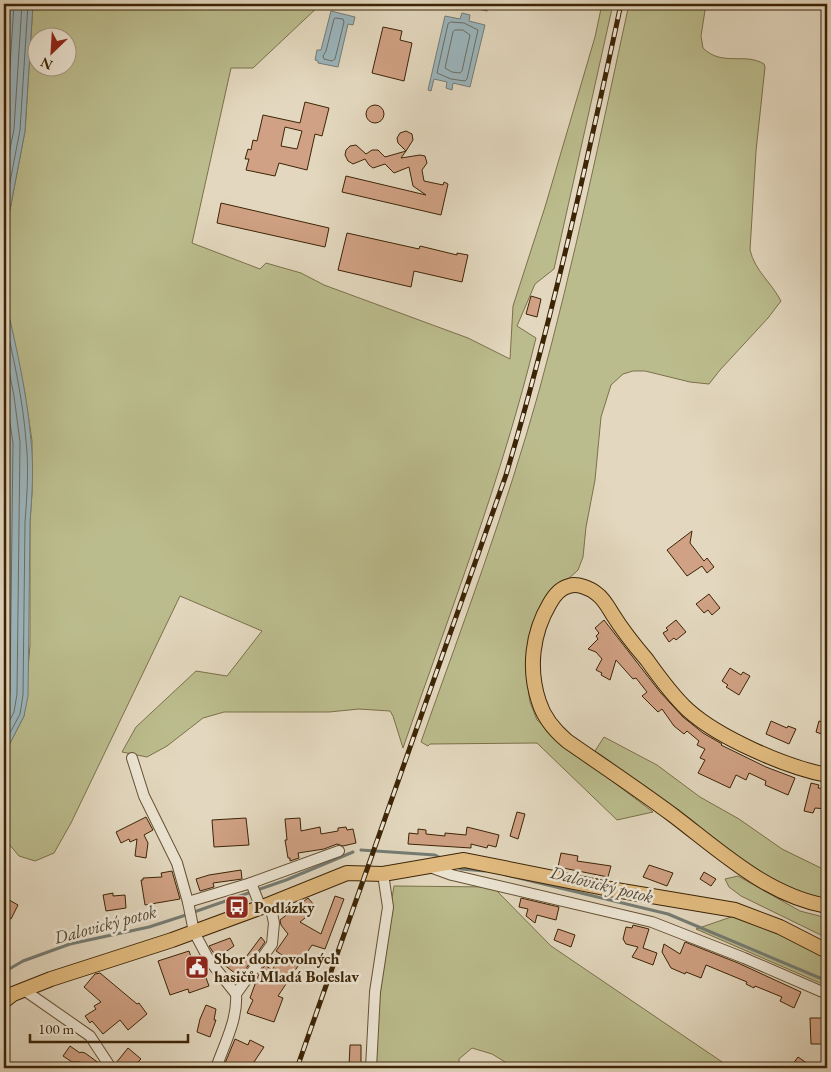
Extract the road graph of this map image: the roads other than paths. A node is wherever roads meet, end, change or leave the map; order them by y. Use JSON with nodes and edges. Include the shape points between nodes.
{"nodes":[{"id":1,"x":132,"y":758,"type":"dead end"},
{"id":2,"x":827,"y":775,"type":"edge"},
{"id":3,"x":339,"y":851,"type":"dead end"},
{"id":4,"x":435,"y":866,"type":"junction"},
{"id":5,"x":383,"y":874,"type":"junction"},
{"id":6,"x":251,"y":883,"type":"junction"},
{"id":7,"x":188,"y":902,"type":"junction"},
{"id":8,"x":265,"y":906,"type":"junction"},
{"id":9,"x":827,"y":906,"type":"edge"},
{"id":10,"x":194,"y":932,"type":"junction"},
{"id":11,"x":827,"y":951,"type":"edge"},
{"id":12,"x":24,"y":990,"type":"junction"},
{"id":13,"x":236,"y":994,"type":"junction"},
{"id":14,"x":827,"y":994,"type":"edge"},
{"id":15,"x":4,"y":1001,"type":"edge"},
{"id":16,"x":111,"y":1068,"type":"edge"},
{"id":17,"x":216,"y":1068,"type":"edge"},
{"id":18,"x":371,"y":1068,"type":"edge"}],
"edges":[{"from":1,"to":7,"type":"street","via":[[144,796],[177,863]]},
{"from":2,"to":9,"type":"main road","via":[[763,754],[700,720],[648,662],[597,594],[580,586],[569,586],[553,597],[536,632],[534,667],[539,702],[556,731],[747,871],[796,898]]},
{"from":3,"to":6,"type":"street"},
{"from":4,"to":5,"type":"main road"},
{"from":4,"to":11,"type":"main road","via":[[473,861],[735,910]]},
{"from":4,"to":14,"type":"street","via":[[452,875],[652,922]]},
{"from":5,"to":8,"type":"main road","via":[[347,873]]},
{"from":5,"to":18,"type":"street","via":[[388,907],[375,992]]},
{"from":6,"to":7,"type":"street"},
{"from":6,"to":8,"type":"street"},
{"from":7,"to":10,"type":"street"},
{"from":8,"to":10,"type":"main road"},
{"from":8,"to":13,"type":"street","via":[[274,923],[272,944]]},
{"from":10,"to":12,"type":"main road"},
{"from":10,"to":13,"type":"street","via":[[209,960]]},
{"from":12,"to":15,"type":"main road"},
{"from":12,"to":16,"type":"street","via":[[90,1036]]},
{"from":13,"to":17,"type":"street","via":[[235,1013]]}]}
